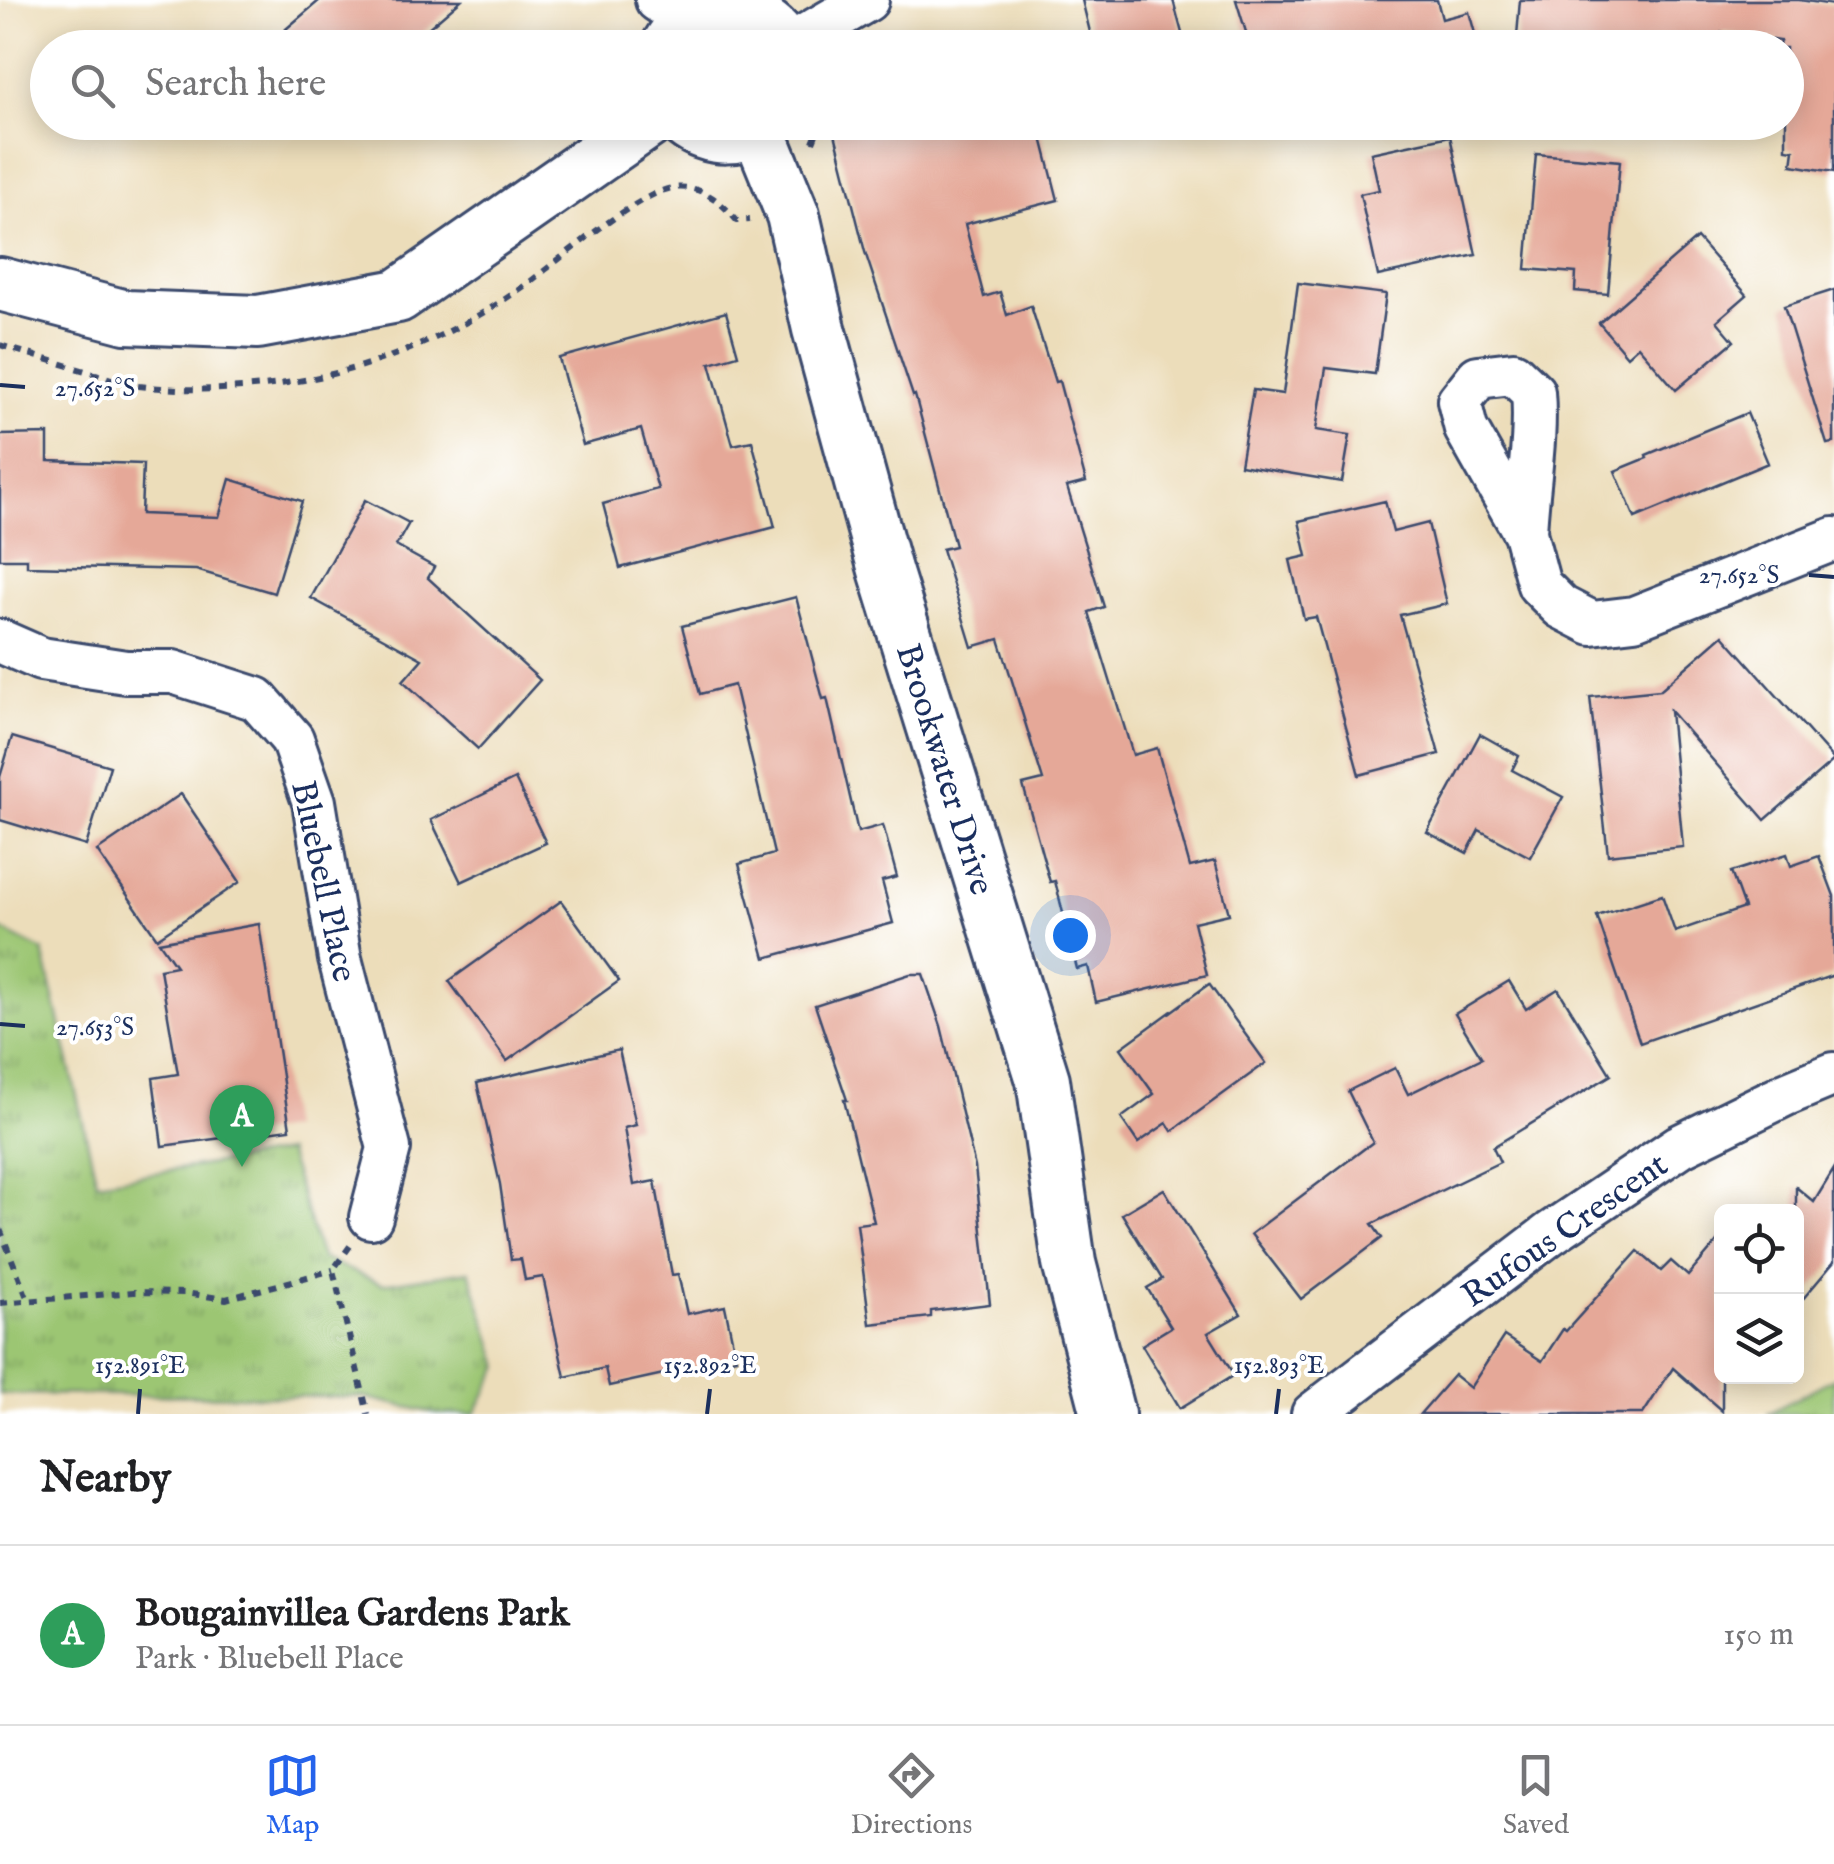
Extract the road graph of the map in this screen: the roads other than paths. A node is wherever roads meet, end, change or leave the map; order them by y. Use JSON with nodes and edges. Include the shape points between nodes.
{"nodes":[{"id":1,"x":867,"y":0,"type":"edge"},
{"id":2,"x":670,"y":23,"type":"edge"},
{"id":3,"x":775,"y":30,"type":"edge"},
{"id":4,"x":815,"y":30,"type":"edge"},
{"id":5,"x":622,"y":140,"type":"edge"},
{"id":6,"x":768,"y":140,"type":"edge"},
{"id":7,"x":0,"y":284,"type":"edge"},
{"id":8,"x":1525,"y":533,"type":"dead end"},
{"id":9,"x":1834,"y":540,"type":"edge"},
{"id":10,"x":0,"y":641,"type":"edge"},
{"id":11,"x":1834,"y":1074,"type":"edge"},
{"id":12,"x":372,"y":1217,"type":"road end"},
{"id":13,"x":1108,"y":1414,"type":"edge"},
{"id":14,"x":1313,"y":1414,"type":"edge"}],
"edges":[{"from":1,"to":4,"type":"street"},
{"from":2,"to":3,"type":"street","via":[[727,7],[748,10]]},
{"from":5,"to":7,"type":"street","via":[[398,296],[258,322],[126,316]]},
{"from":6,"to":13,"type":"street","name":"Brookwater Drive","via":[[885,570],[1043,1080],[1069,1263]]},
{"from":8,"to":9,"type":"street","via":[[1538,585],[1592,623],[1634,618]]},
{"from":10,"to":12,"type":"street","name":"Bluebell Place","via":[[41,659],[172,672],[257,699],[292,739],[314,802],[340,959],[389,1148]]},
{"from":11,"to":14,"type":"street","name":"Rufous Crescent","via":[[1680,1146],[1551,1233]]}]}
